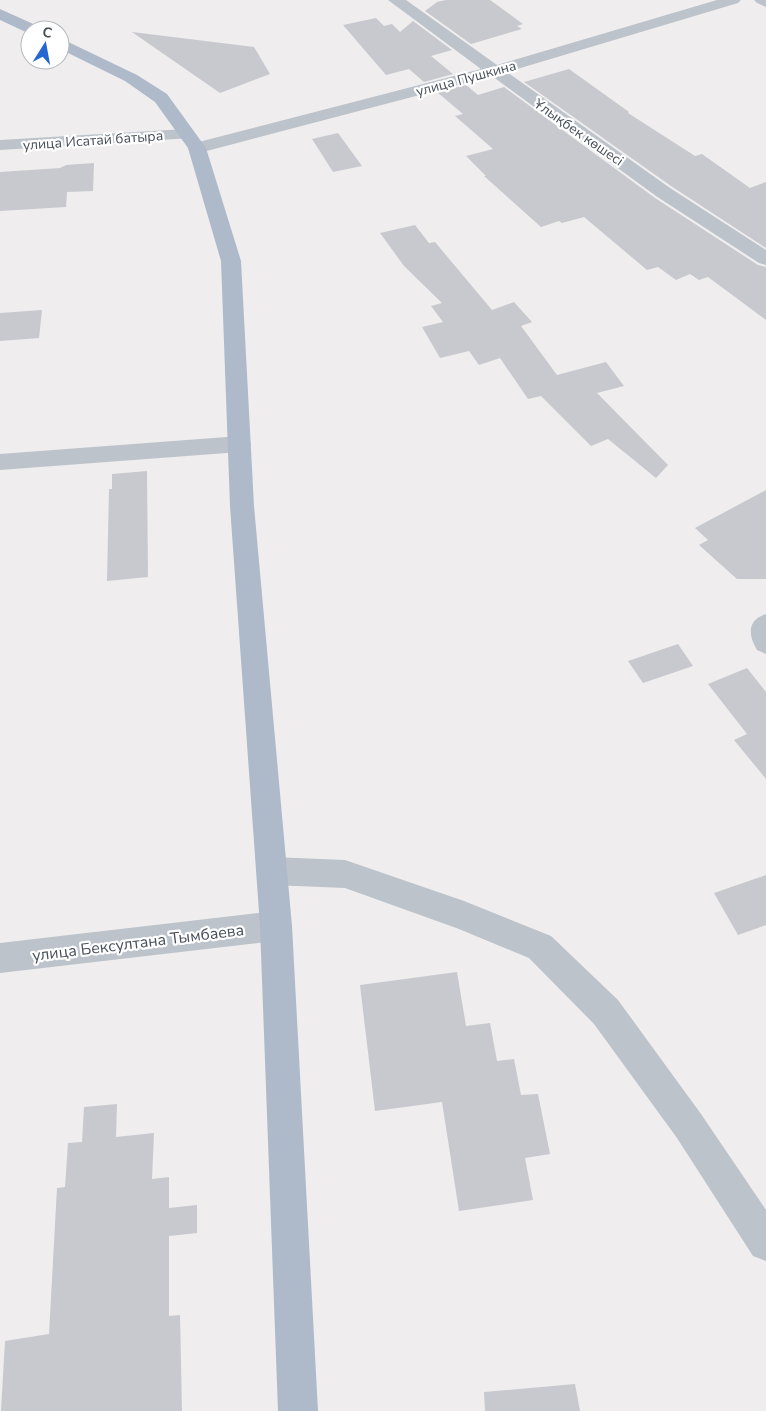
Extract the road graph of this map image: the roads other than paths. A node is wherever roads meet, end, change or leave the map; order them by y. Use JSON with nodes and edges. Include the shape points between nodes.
{"nodes":[{"id":1,"x":396,"y":0,"type":"edge"},
{"id":2,"x":733,"y":0,"type":"edge"},
{"id":3,"x":762,"y":0,"type":"edge"},
{"id":4,"x":766,"y":2,"type":"edge"},
{"id":5,"x":0,"y":14,"type":"edge"},
{"id":6,"x":20,"y":23,"type":"edge"},
{"id":7,"x":70,"y":48,"type":"edge"},
{"id":8,"x":492,"y":71,"type":"junction"},
{"id":9,"x":192,"y":141,"type":"junction"},
{"id":10,"x":0,"y":145,"type":"edge"},
{"id":11,"x":766,"y":259,"type":"edge"},
{"id":12,"x":240,"y":444,"type":"junction"},
{"id":13,"x":0,"y":462,"type":"edge"},
{"id":14,"x":766,"y":624,"type":"edge"},
{"id":15,"x":766,"y":643,"type":"edge"},
{"id":16,"x":272,"y":871,"type":"junction"},
{"id":17,"x":276,"y":926,"type":"junction"},
{"id":18,"x":0,"y":958,"type":"edge"},
{"id":19,"x":766,"y":1243,"type":"edge"},
{"id":20,"x":298,"y":1411,"type":"edge"}],
"edges":[{"from":1,"to":8,"type":"street","name":"Ұлықбек көшесі"},
{"from":2,"to":8,"type":"street","name":"улица Пушкина"},
{"from":3,"to":4,"type":"street"},
{"from":5,"to":6,"type":"main road"},
{"from":7,"to":9,"type":"main road","via":[[131,78],[160,98]]},
{"from":8,"to":9,"type":"street","name":"улица Пушкина"},
{"from":8,"to":11,"type":"street","name":"Ұлықбек көшесі","via":[[663,192]]},
{"from":9,"to":10,"type":"street","name":"улица Исатай батыра"},
{"from":9,"to":12,"type":"main road","via":[[232,261]]},
{"from":12,"to":13,"type":"street"},
{"from":12,"to":16,"type":"main road","via":[[242,506]]},
{"from":14,"to":15,"type":"street"},
{"from":16,"to":17,"type":"main road"},
{"from":16,"to":19,"type":"street","via":[[344,874],[464,916],[540,947],[606,1012],[689,1126]]},
{"from":17,"to":18,"type":"street","name":"улица Бексултана Тымбаева"},
{"from":17,"to":20,"type":"main road"}]}
